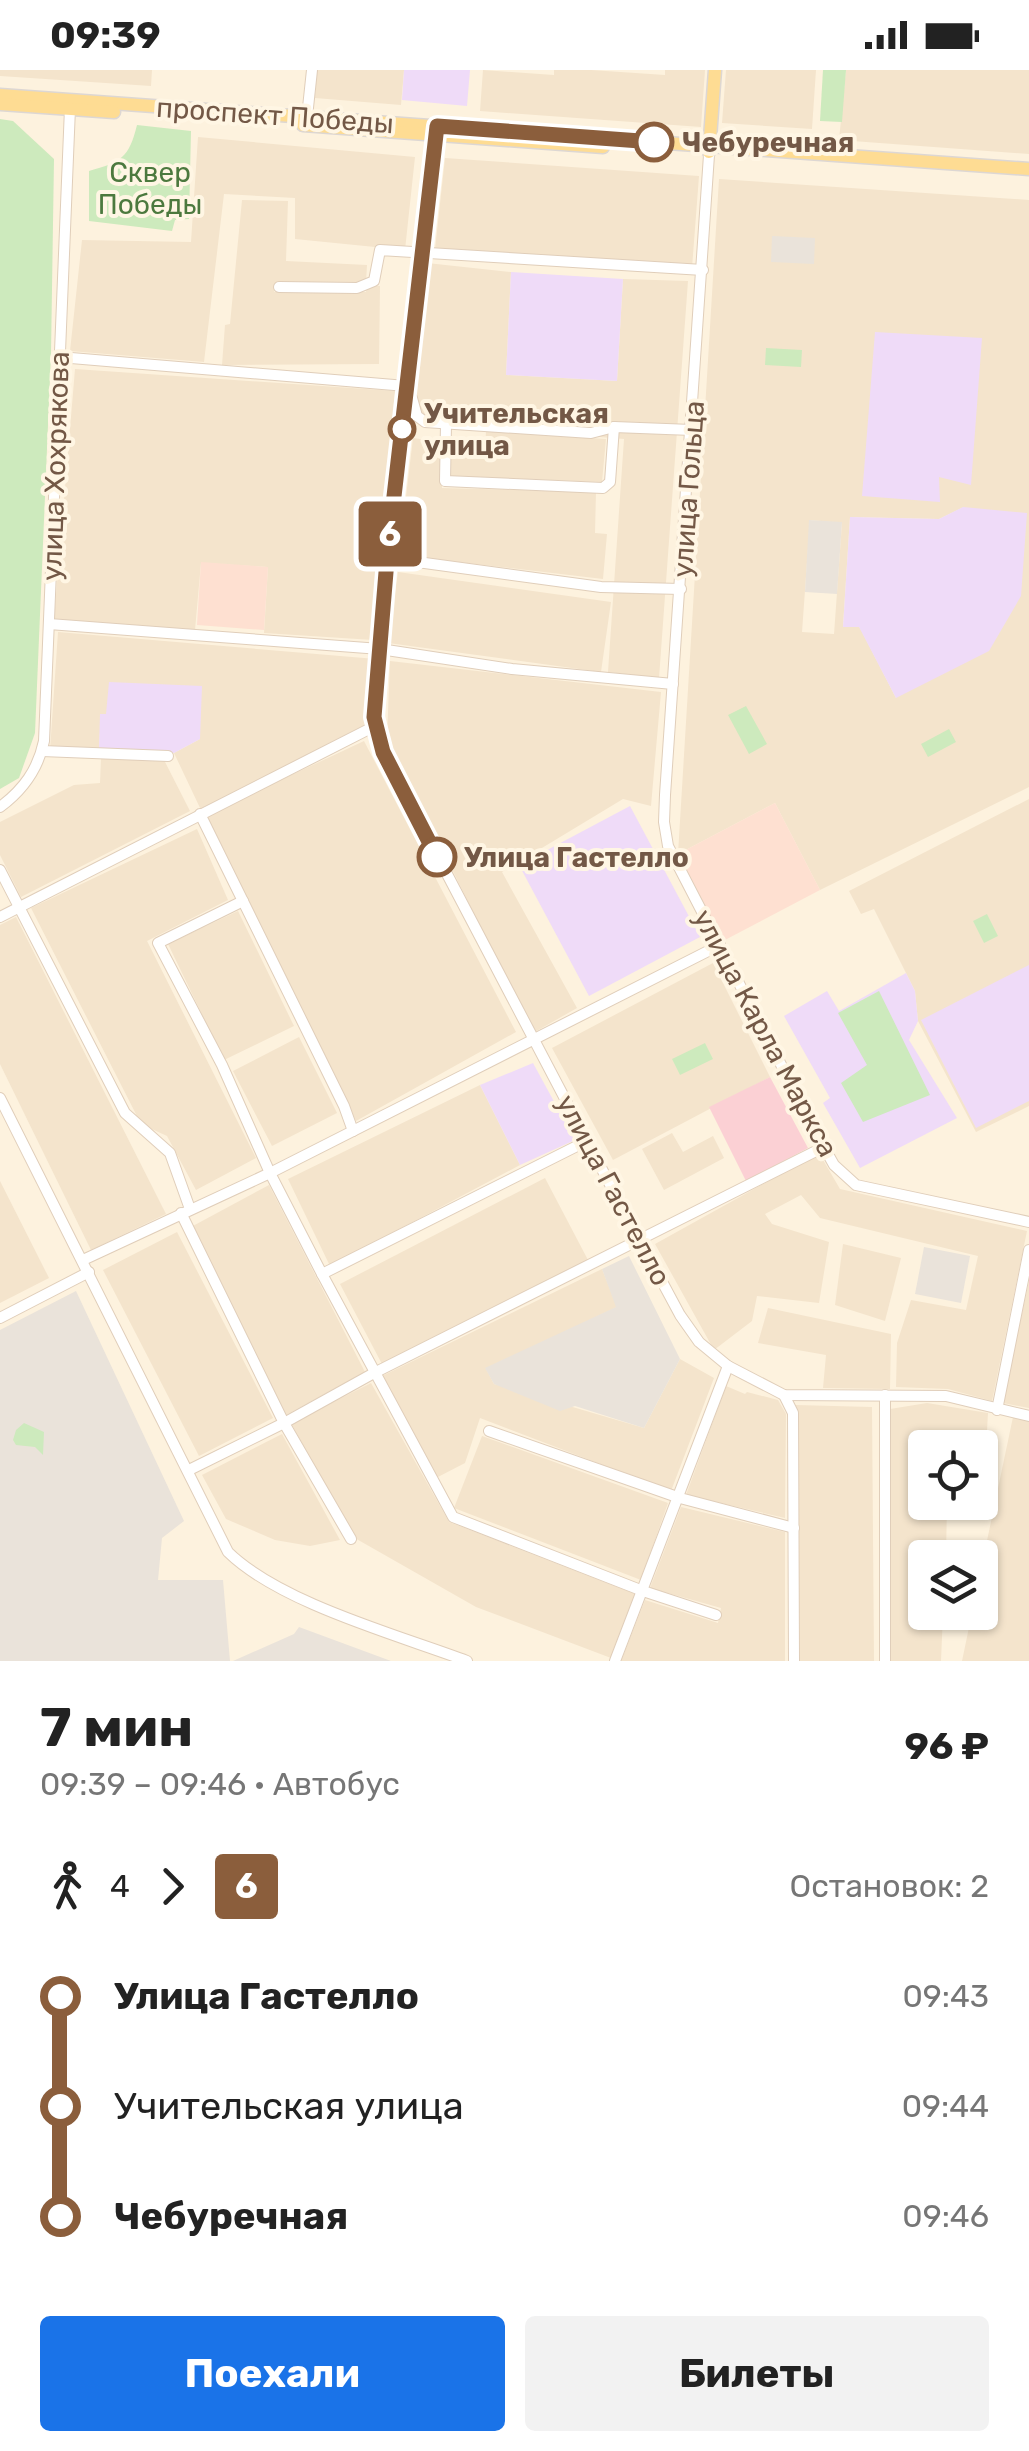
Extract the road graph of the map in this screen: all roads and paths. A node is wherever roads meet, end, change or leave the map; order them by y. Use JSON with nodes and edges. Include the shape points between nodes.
{"nodes":[{"id":1,"x":312,"y":70,"type":"edge"},
{"id":2,"x":714,"y":70,"type":"edge"},
{"id":3,"x":0,"y":95,"type":"edge"},
{"id":4,"x":0,"y":104,"type":"edge"},
{"id":5,"x":70,"y":104,"type":"junction"},
{"id":6,"x":307,"y":121,"type":"junction"},
{"id":7,"x":436,"y":130,"type":"junction"},
{"id":8,"x":709,"y":151,"type":"junction"},
{"id":9,"x":1029,"y":173,"type":"edge"},
{"id":10,"x":423,"y":252,"type":"junction"},
{"id":11,"x":703,"y":270,"type":"junction"},
{"id":12,"x":279,"y":287,"type":"dead end"},
{"id":13,"x":60,"y":357,"type":"junction"},
{"id":14,"x":406,"y":391,"type":"junction"},
{"id":15,"x":446,"y":424,"type":"junction"},
{"id":16,"x":614,"y":427,"type":"junction"},
{"id":17,"x":692,"y":430,"type":"junction"},
{"id":18,"x":388,"y":558,"type":"junction"},
{"id":19,"x":681,"y":589,"type":"junction"},
{"id":20,"x":48,"y":624,"type":"junction"},
{"id":21,"x":380,"y":649,"type":"junction"},
{"id":22,"x":673,"y":684,"type":"junction"},
{"id":23,"x":375,"y":726,"type":"junction"},
{"id":24,"x":42,"y":750,"type":"junction"},
{"id":25,"x":168,"y":756,"type":"dead end"},
{"id":26,"x":0,"y":807,"type":"edge"},
{"id":27,"x":200,"y":814,"type":"junction"},
{"id":28,"x":664,"y":822,"type":"joint"},
{"id":29,"x":0,"y":870,"type":"edge"},
{"id":30,"x":243,"y":901,"type":"junction"},
{"id":31,"x":19,"y":908,"type":"junction"},
{"id":32,"x":0,"y":917,"type":"edge"},
{"id":33,"x":720,"y":945,"type":"junction"},
{"id":34,"x":534,"y":1040,"type":"junction"},
{"id":35,"x":0,"y":1098,"type":"edge"},
{"id":36,"x":353,"y":1131,"type":"junction"},
{"id":37,"x":587,"y":1141,"type":"junction"},
{"id":38,"x":824,"y":1147,"type":"junction"},
{"id":39,"x":270,"y":1173,"type":"junction"},
{"id":40,"x":186,"y":1211,"type":"junction"},
{"id":41,"x":1029,"y":1222,"type":"edge"},
{"id":42,"x":639,"y":1240,"type":"junction"},
{"id":43,"x":1029,"y":1250,"type":"edge"},
{"id":44,"x":86,"y":1266,"type":"junction"},
{"id":45,"x":322,"y":1274,"type":"junction"},
{"id":46,"x":0,"y":1318,"type":"edge"},
{"id":47,"x":728,"y":1366,"type":"junction"},
{"id":48,"x":374,"y":1372,"type":"junction"},
{"id":49,"x":784,"y":1395,"type":"junction"},
{"id":50,"x":885,"y":1396,"type":"junction"},
{"id":51,"x":997,"y":1410,"type":"junction"},
{"id":52,"x":1029,"y":1416,"type":"edge"},
{"id":53,"x":284,"y":1423,"type":"junction"},
{"id":54,"x":490,"y":1432,"type":"dead end"},
{"id":55,"x":188,"y":1470,"type":"junction"},
{"id":56,"x":680,"y":1498,"type":"junction"},
{"id":57,"x":794,"y":1528,"type":"junction"},
{"id":58,"x":351,"y":1538,"type":"dead end"},
{"id":59,"x":642,"y":1591,"type":"junction"},
{"id":60,"x":716,"y":1615,"type":"dead end"},
{"id":61,"x":468,"y":1661,"type":"edge"},
{"id":62,"x":615,"y":1661,"type":"edge"},
{"id":63,"x":794,"y":1661,"type":"edge"},
{"id":64,"x":885,"y":1661,"type":"edge"}],
"edges":[{"from":1,"to":6,"type":"street"},
{"from":2,"to":8,"type":"main road"},
{"from":3,"to":5,"type":"main road","name":"проспект Победы"},
{"from":4,"to":5,"type":"main road","name":"проспект Победы"},
{"from":5,"to":6,"type":"main road","name":"проспект Победы"},
{"from":5,"to":13,"type":"street","name":"улица Хохрякова"},
{"from":6,"to":7,"type":"main road","name":"проспект Победы"},
{"from":7,"to":8,"type":"main road","name":"проспект Победы"},
{"from":7,"to":10,"type":"street"},
{"from":8,"to":9,"type":"main road","name":"проспект Победы"},
{"from":8,"to":11,"type":"street","name":"улица Гольца"},
{"from":10,"to":11,"type":"street"},
{"from":10,"to":12,"type":"street","via":[[380,250],[374,280],[357,288]]},
{"from":10,"to":14,"type":"street"},
{"from":11,"to":17,"type":"street","name":"улица Гольца"},
{"from":13,"to":14,"type":"street"},
{"from":13,"to":20,"type":"street","name":"улица Хохрякова"},
{"from":14,"to":15,"type":"street","via":[[420,420]]},
{"from":14,"to":18,"type":"street"},
{"from":15,"to":16,"type":"street","via":[[591,434]]},
{"from":15,"to":16,"type":"street","via":[[445,481],[602,488],[610,482]]},
{"from":16,"to":17,"type":"street"},
{"from":17,"to":19,"type":"street","name":"улица Гольца"},
{"from":18,"to":19,"type":"street","via":[[601,586]]},
{"from":18,"to":21,"type":"street"},
{"from":19,"to":22,"type":"street","name":"улица Гольца"},
{"from":20,"to":21,"type":"street"},
{"from":20,"to":24,"type":"street","name":"улица Хохрякова"},
{"from":21,"to":22,"type":"street"},
{"from":21,"to":23,"type":"street"},
{"from":22,"to":28,"type":"street","name":"улица Гольца"},
{"from":23,"to":27,"type":"street"},
{"from":23,"to":34,"type":"street","name":"улица Гастелло"},
{"from":24,"to":25,"type":"street"},
{"from":24,"to":26,"type":"street","name":"улица Хохрякова","via":[[24,786]]},
{"from":27,"to":30,"type":"street"},
{"from":27,"to":31,"type":"street"},
{"from":28,"to":33,"type":"street","name":"улица Карла Маркса","via":[[668,846]]},
{"from":29,"to":31,"type":"street"},
{"from":30,"to":36,"type":"street"},
{"from":30,"to":39,"type":"street","via":[[158,943]]},
{"from":31,"to":32,"type":"street"},
{"from":31,"to":40,"type":"street","via":[[125,1112],[170,1153]]},
{"from":33,"to":34,"type":"street"},
{"from":33,"to":38,"type":"street","name":"улица Карла Маркса"},
{"from":34,"to":36,"type":"street"},
{"from":34,"to":37,"type":"street","name":"улица Гастелло"},
{"from":35,"to":44,"type":"street"},
{"from":36,"to":39,"type":"street"},
{"from":37,"to":42,"type":"street","name":"улица Гастелло"},
{"from":37,"to":45,"type":"street"},
{"from":38,"to":41,"type":"street","name":"улица Карла Маркса","via":[[844,1177],[868,1190]]},
{"from":38,"to":42,"type":"street"},
{"from":39,"to":40,"type":"street"},
{"from":39,"to":45,"type":"street"},
{"from":40,"to":44,"type":"street"},
{"from":40,"to":53,"type":"street"},
{"from":42,"to":47,"type":"street","name":"улица Гастелло","via":[[699,1342]]},
{"from":42,"to":48,"type":"street"},
{"from":43,"to":51,"type":"street"},
{"from":44,"to":46,"type":"street"},
{"from":44,"to":55,"type":"street"},
{"from":45,"to":48,"type":"street"},
{"from":47,"to":49,"type":"street","name":"улица Гастелло"},
{"from":47,"to":56,"type":"street"},
{"from":48,"to":53,"type":"street"},
{"from":48,"to":59,"type":"street","via":[[453,1517]]},
{"from":49,"to":50,"type":"street","name":"улица Гастелло"},
{"from":49,"to":57,"type":"street","via":[[793,1413]]},
{"from":50,"to":51,"type":"street","name":"улица Гастелло","via":[[946,1396]]},
{"from":50,"to":64,"type":"street"},
{"from":51,"to":52,"type":"street","name":"улица Гастелло"},
{"from":53,"to":55,"type":"street"},
{"from":53,"to":58,"type":"street"},
{"from":54,"to":56,"type":"street"},
{"from":55,"to":61,"type":"street","via":[[233,1556],[280,1589]]},
{"from":56,"to":57,"type":"street"},
{"from":56,"to":59,"type":"street"},
{"from":57,"to":63,"type":"street"},
{"from":59,"to":60,"type":"street"},
{"from":59,"to":62,"type":"street"}]}
